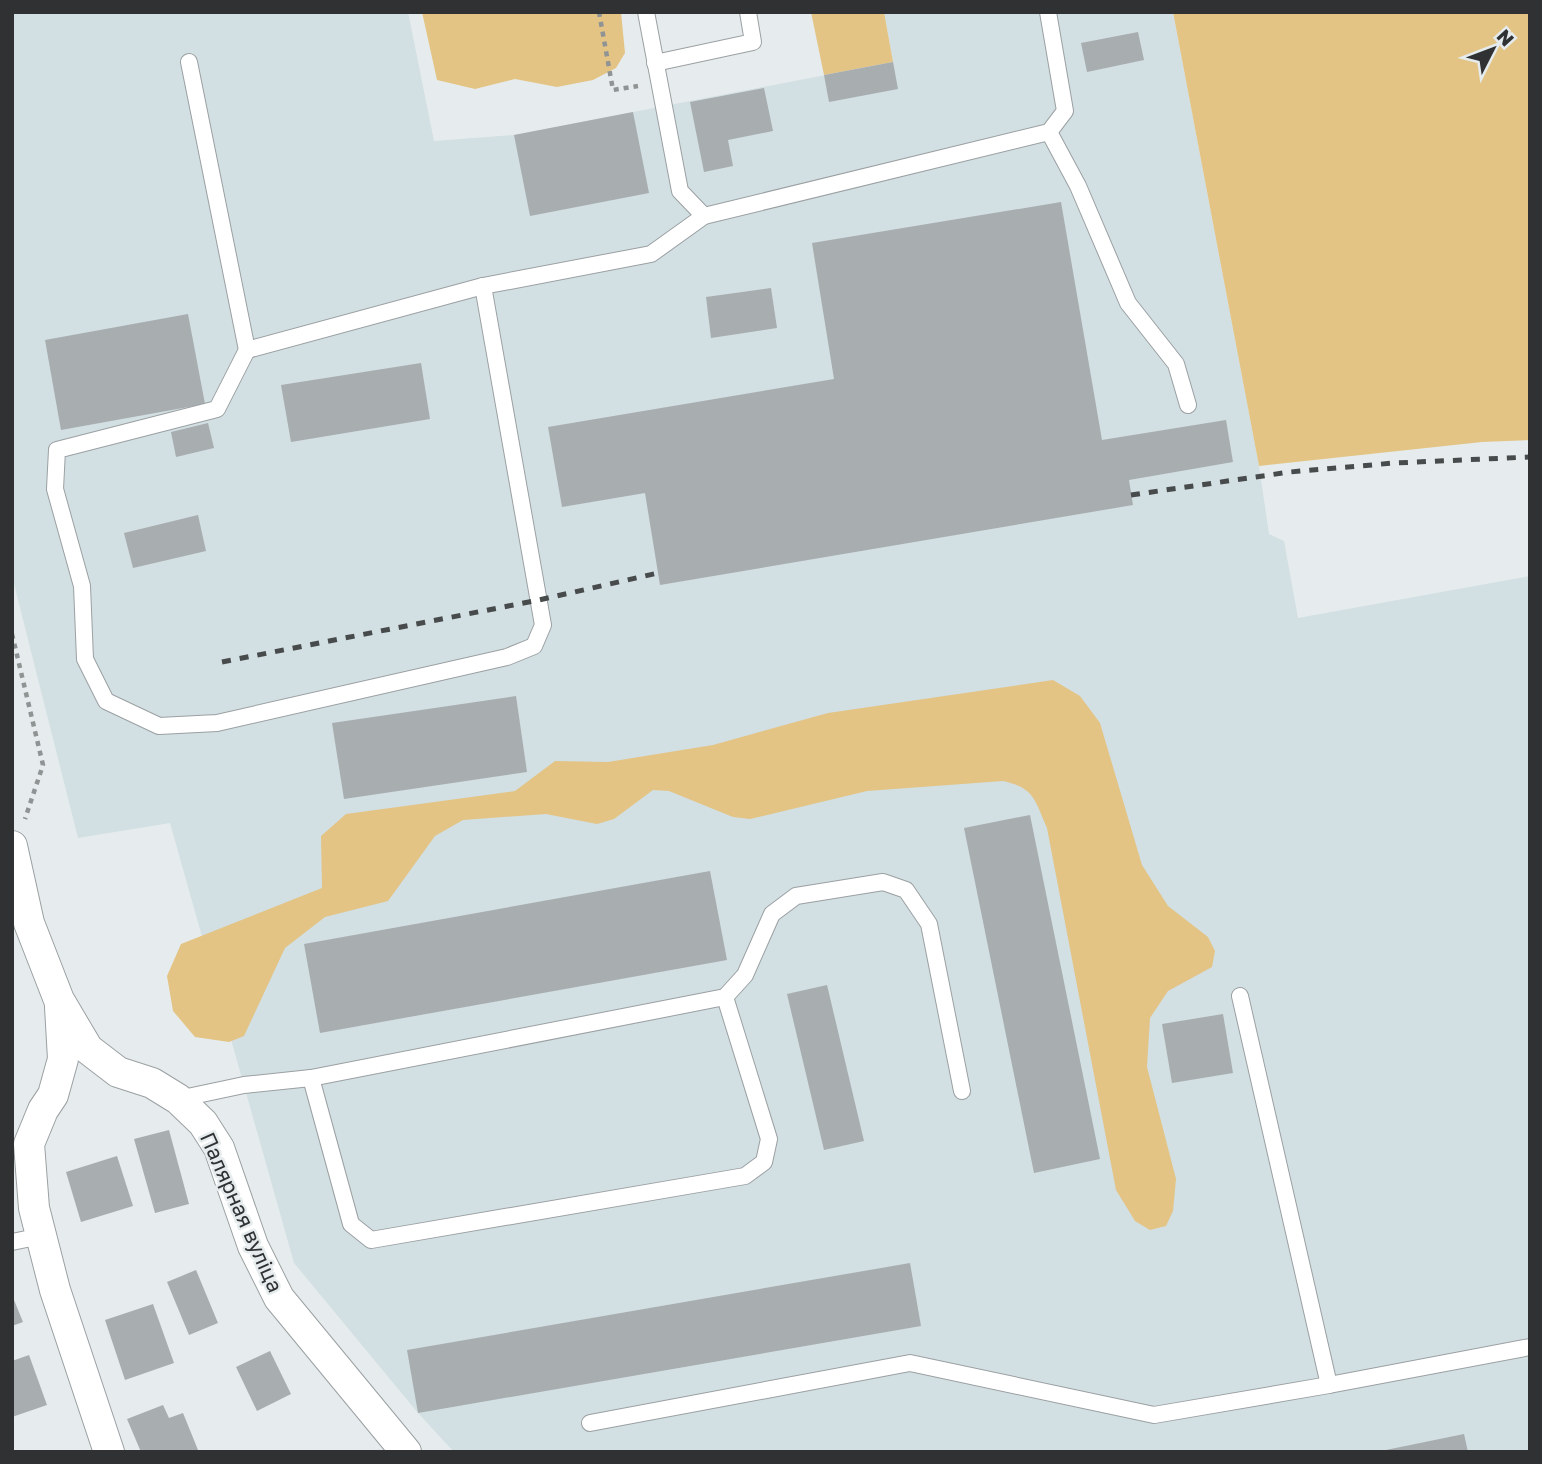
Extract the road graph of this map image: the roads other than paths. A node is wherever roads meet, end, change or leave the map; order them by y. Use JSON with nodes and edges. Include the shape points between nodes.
{"nodes":[{"id":1,"x":646,"y":12,"type":"edge"},
{"id":2,"x":748,"y":12,"type":"edge"},
{"id":3,"x":1048,"y":12,"type":"edge"},
{"id":4,"x":189,"y":62,"type":"dead end"},
{"id":5,"x":655,"y":63,"type":"junction"},
{"id":6,"x":1049,"y":132,"type":"junction"},
{"id":7,"x":704,"y":216,"type":"junction"},
{"id":8,"x":483,"y":286,"type":"junction"},
{"id":9,"x":247,"y":350,"type":"junction"},
{"id":10,"x":1188,"y":405,"type":"dead end"},
{"id":11,"x":13,"y":849,"type":"edge"},
{"id":12,"x":21,"y":926,"type":"edge"},
{"id":13,"x":1240,"y":996,"type":"dead end"},
{"id":14,"x":725,"y":997,"type":"junction"},
{"id":15,"x":59,"y":1000,"type":"junction"},
{"id":16,"x":311,"y":1078,"type":"junction"},
{"id":17,"x":962,"y":1091,"type":"dead end"},
{"id":18,"x":178,"y":1099,"type":"junction"},
{"id":19,"x":41,"y":1236,"type":"junction"},
{"id":20,"x":12,"y":1242,"type":"edge"},
{"id":21,"x":1530,"y":1347,"type":"edge"},
{"id":22,"x":1329,"y":1385,"type":"junction"},
{"id":23,"x":590,"y":1423,"type":"dead end"},
{"id":24,"x":109,"y":1452,"type":"edge"},
{"id":25,"x":406,"y":1452,"type":"edge"}],
"edges":[{"from":1,"to":5,"type":"lane"},
{"from":2,"to":5,"type":"lane","via":[[753,42]]},
{"from":3,"to":6,"type":"lane","via":[[1065,111]]},
{"from":4,"to":9,"type":"lane"},
{"from":5,"to":7,"type":"lane","via":[[680,191]]},
{"from":6,"to":7,"type":"lane"},
{"from":6,"to":10,"type":"lane","via":[[1078,186],[1128,303],[1176,364]]},
{"from":7,"to":8,"type":"lane","via":[[652,254]]},
{"from":8,"to":9,"type":"lane"},
{"from":8,"to":9,"type":"lane","via":[[543,625],[534,646],[508,657],[217,723],[159,726],[106,701],[85,659],[82,586],[55,489],[57,450],[217,409]]},
{"from":11,"to":12,"type":"street","name":"Палярная вуліца"},
{"from":12,"to":15,"type":"street","name":"Палярная вуліца"},
{"from":13,"to":22,"type":"lane"},
{"from":14,"to":16,"type":"lane"},
{"from":14,"to":16,"type":"lane","via":[[769,1139],[764,1162],[745,1176],[371,1240],[351,1224]]},
{"from":14,"to":17,"type":"lane","via":[[745,975],[772,914],[796,896],[883,882],[906,890],[929,924]]},
{"from":15,"to":18,"type":"street","name":"Палярная вуліца","via":[[88,1048],[118,1072],[152,1083]]},
{"from":15,"to":19,"type":"street","name":"Палярная вуліца","via":[[63,1059],[53,1096],[29,1144]]},
{"from":16,"to":18,"type":"lane","via":[[244,1085]]},
{"from":18,"to":25,"type":"street","name":"Палярная вуліца","via":[[203,1123],[219,1148],[253,1246],[279,1298]]},
{"from":19,"to":20,"type":"lane"},
{"from":19,"to":24,"type":"street","name":"Палярная вуліца"},
{"from":21,"to":22,"type":"lane"},
{"from":22,"to":23,"type":"lane","via":[[1154,1415],[910,1363]]}]}
